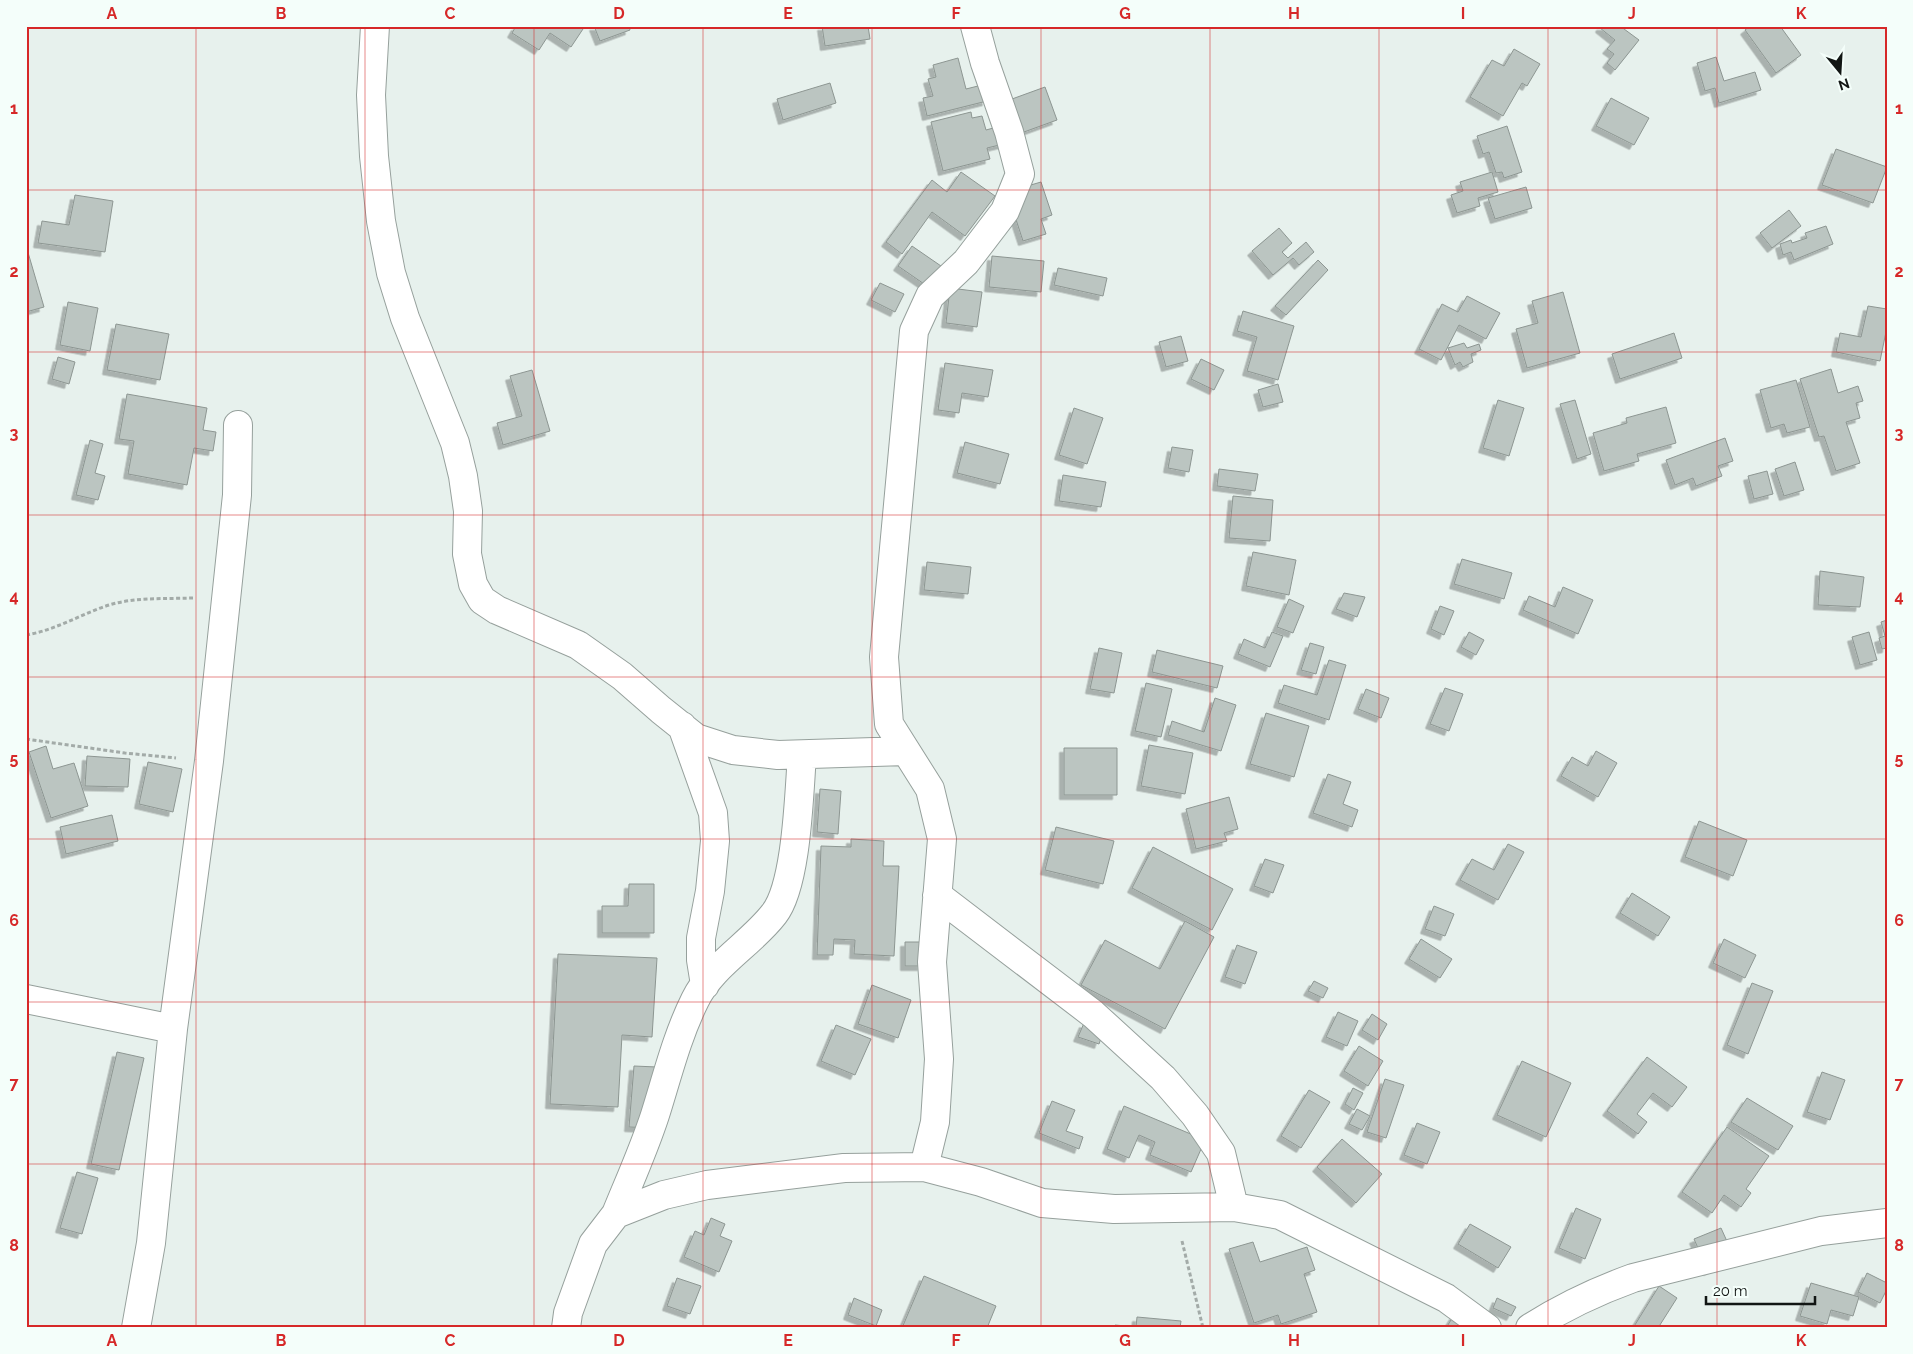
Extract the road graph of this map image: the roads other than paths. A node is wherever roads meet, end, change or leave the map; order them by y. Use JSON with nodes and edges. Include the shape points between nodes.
{"nodes":[{"id":1,"x":375,"y":26,"type":"edge"},
{"id":2,"x":975,"y":26,"type":"edge"},
{"id":3,"x":238,"y":425,"type":"dead end"},
{"id":4,"x":682,"y":726,"type":"junction"},
{"id":5,"x":906,"y":751,"type":"junction"},
{"id":6,"x":802,"y":754,"type":"junction"},
{"id":7,"x":937,"y":896,"type":"junction"},
{"id":8,"x":705,"y":985,"type":"junction"},
{"id":9,"x":26,"y":999,"type":"edge"},
{"id":10,"x":173,"y":1029,"type":"junction"},
{"id":11,"x":924,"y":1167,"type":"junction"},
{"id":12,"x":1234,"y":1207,"type":"junction"},
{"id":13,"x":616,"y":1214,"type":"junction"},
{"id":14,"x":1887,"y":1223,"type":"edge"},
{"id":15,"x":136,"y":1328,"type":"edge"},
{"id":16,"x":566,"y":1328,"type":"edge"},
{"id":17,"x":1487,"y":1328,"type":"edge"},
{"id":18,"x":1530,"y":1328,"type":"edge"}],
"edges":[{"from":1,"to":4,"type":"street","via":[[371,95],[381,221],[391,273],[405,318],[455,443],[468,511],[468,554],[473,584],[482,600],[497,610],[578,645],[622,676]]},
{"from":2,"to":5,"type":"street","via":[[1010,132],[1020,174],[1004,211],[966,262],[930,296],[914,331],[884,657],[889,724]]},
{"from":3,"to":10,"type":"street","via":[[237,495],[209,761]]},
{"from":4,"to":6,"type":"street","via":[[696,738],[733,750]]},
{"from":4,"to":8,"type":"street","via":[[713,813],[710,891],[701,938]]},
{"from":5,"to":6,"type":"street"},
{"from":5,"to":7,"type":"street","via":[[930,789],[942,839]]},
{"from":6,"to":8,"type":"street","via":[[792,862],[783,900],[774,914]]},
{"from":7,"to":11,"type":"street","via":[[932,962],[939,1059],[935,1122]]},
{"from":7,"to":12,"type":"street","via":[[1093,1014],[1163,1078],[1195,1115],[1221,1153]]},
{"from":8,"to":13,"type":"street","via":[[688,1016],[654,1118]]},
{"from":9,"to":10,"type":"street"},
{"from":10,"to":15,"type":"street","via":[[151,1243]]},
{"from":11,"to":12,"type":"street","via":[[1042,1203],[1114,1209]]},
{"from":11,"to":13,"type":"street","via":[[844,1168],[707,1185],[664,1195]]},
{"from":12,"to":17,"type":"street","via":[[1280,1215],[1446,1298]]},
{"from":13,"to":16,"type":"street","via":[[594,1244],[568,1313]]},
{"from":14,"to":18,"type":"street","via":[[1821,1231],[1633,1278],[1554,1313]]}]}
